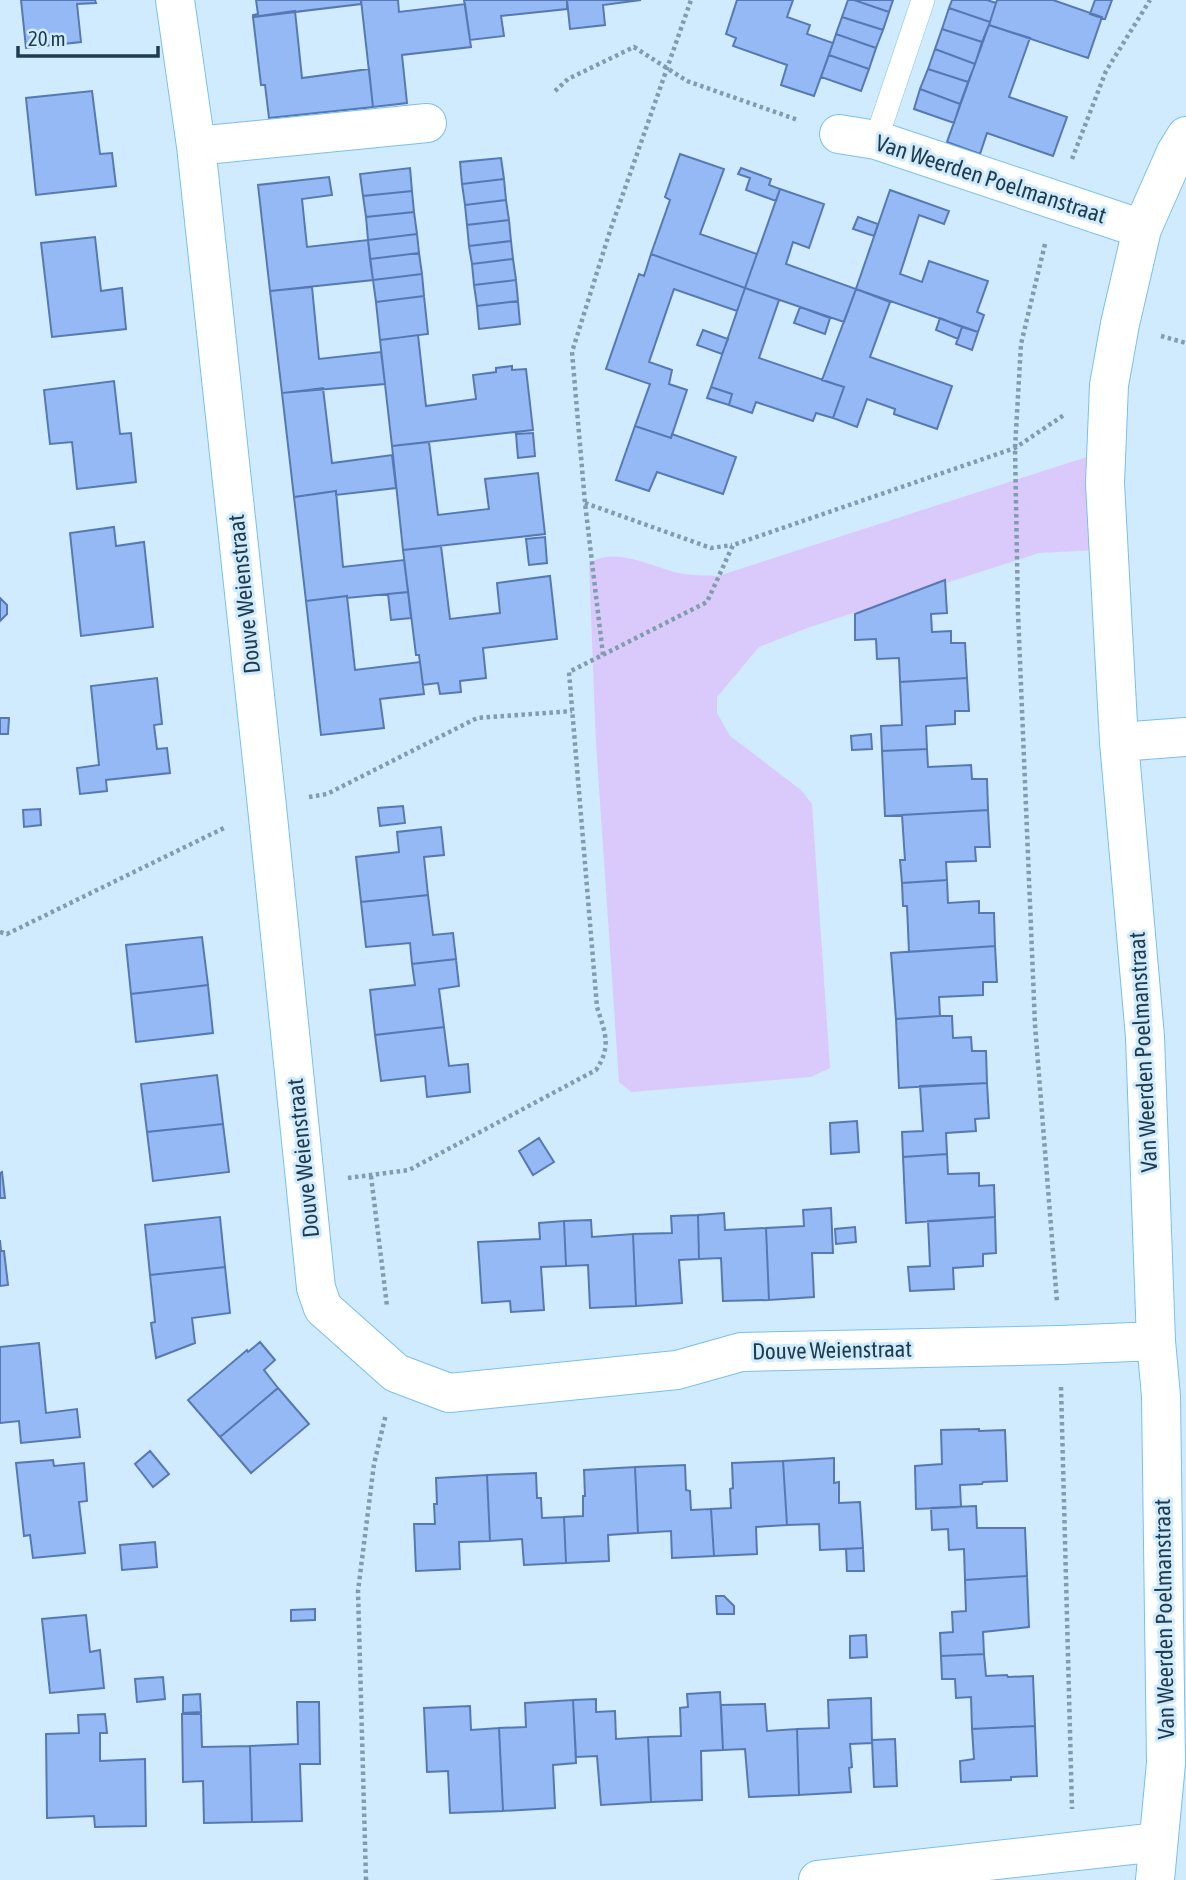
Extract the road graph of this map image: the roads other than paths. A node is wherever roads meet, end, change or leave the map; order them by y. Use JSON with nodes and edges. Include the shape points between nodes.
{"nodes":[{"id":1,"x":174,"y":0,"type":"edge"},
{"id":2,"x":923,"y":0,"type":"edge"},
{"id":3,"x":426,"y":123,"type":"dead end"},
{"id":4,"x":839,"y":134,"type":"road end"},
{"id":5,"x":1186,"y":136,"type":"edge"},
{"id":6,"x":876,"y":140,"type":"junction"},
{"id":7,"x":196,"y":146,"type":"junction"},
{"id":8,"x":1142,"y":229,"type":"junction"},
{"id":9,"x":1186,"y":737,"type":"edge"},
{"id":10,"x":1119,"y":741,"type":"junction"},
{"id":11,"x":1156,"y":1341,"type":"junction"},
{"id":12,"x":1176,"y":1764,"type":"edge"},
{"id":13,"x":1158,"y":1842,"type":"junction"},
{"id":14,"x":818,"y":1880,"type":"edge"},
{"id":15,"x":1155,"y":1880,"type":"edge"}],
"edges":[{"from":1,"to":7,"type":"street","name":"Douve Weienstraat"},
{"from":2,"to":6,"type":"lane"},
{"from":3,"to":7,"type":"street"},
{"from":4,"to":6,"type":"street","name":"Van Weerden Poelmanstraat"},
{"from":5,"to":8,"type":"street","name":"Van Weerden Poelmanstraat"},
{"from":6,"to":8,"type":"street","name":"Van Weerden Poelmanstraat"},
{"from":7,"to":11,"type":"street","name":"Douve Weienstraat","via":[[316,1288],[323,1308],[396,1373],[449,1394],[677,1370],[741,1352]]},
{"from":8,"to":10,"type":"street","name":"Van Weerden Poelmanstraat","via":[[1109,385],[1105,483]]},
{"from":9,"to":10,"type":"street"},
{"from":10,"to":11,"type":"street","name":"Van Weerden Poelmanstraat","via":[[1145,1037]]},
{"from":11,"to":12,"type":"street","name":"Van Weerden Poelmanstraat"},
{"from":12,"to":13,"type":"street","name":"Van Weerden Poelmanstraat"},
{"from":13,"to":14,"type":"street"},
{"from":13,"to":15,"type":"street","name":"Van Weerden Poelmanstraat"}]}
